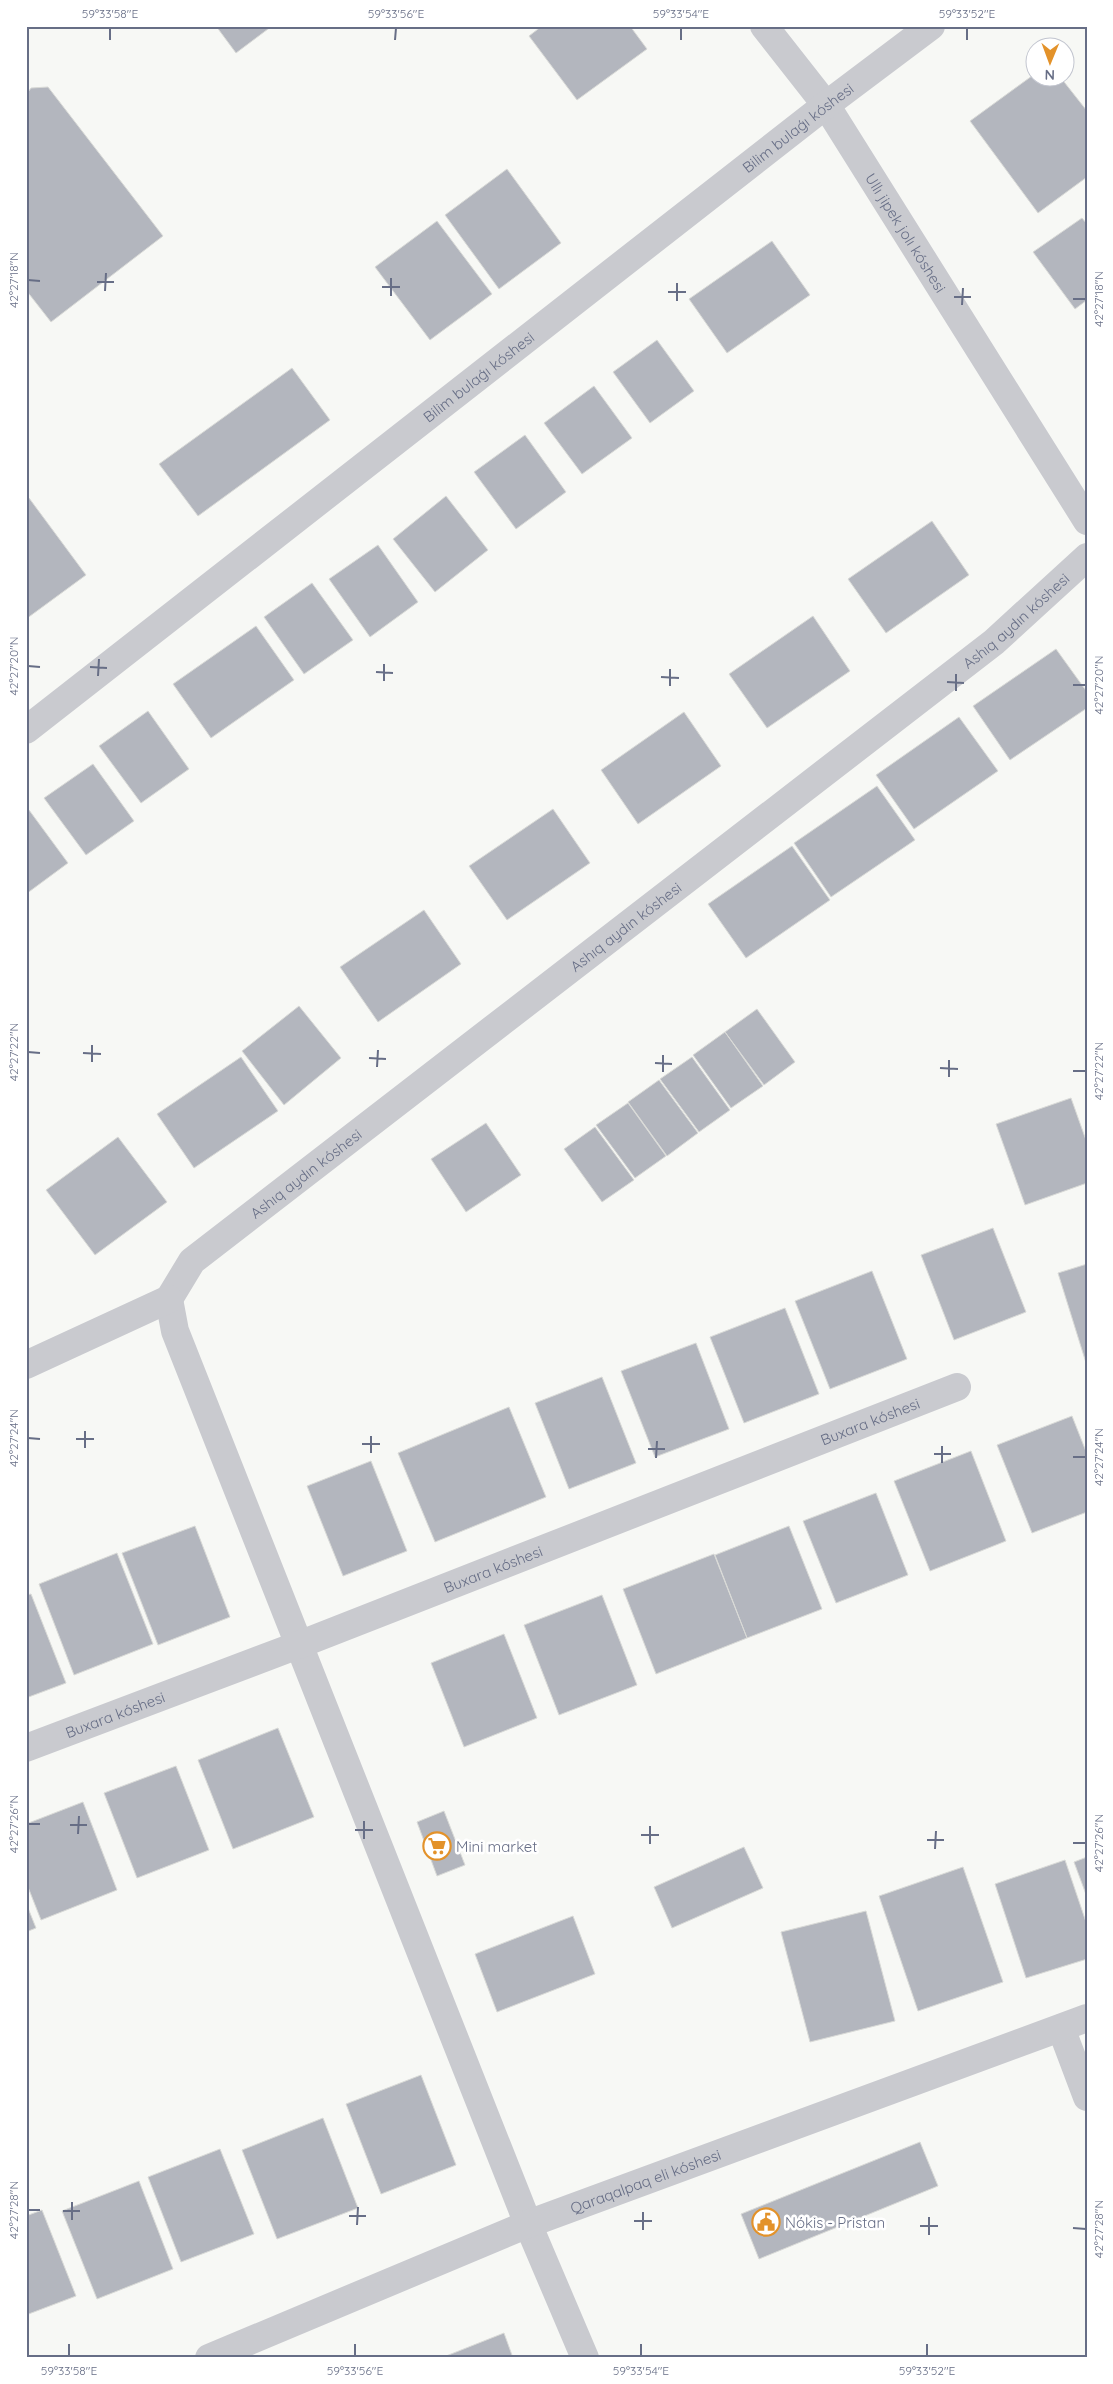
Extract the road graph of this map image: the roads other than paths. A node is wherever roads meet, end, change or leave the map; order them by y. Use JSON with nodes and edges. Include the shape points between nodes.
{"nodes":[{"id":1,"x":764,"y":26,"type":"edge"},
{"id":2,"x":931,"y":26,"type":"edge"},
{"id":3,"x":826,"y":105,"type":"junction"},
{"id":4,"x":1087,"y":521,"type":"edge"},
{"id":5,"x":1087,"y":557,"type":"edge"},
{"id":6,"x":26,"y":730,"type":"edge"},
{"id":7,"x":170,"y":1299,"type":"junction"},
{"id":8,"x":26,"y":1365,"type":"edge"},
{"id":9,"x":957,"y":1387,"type":"dead end"},
{"id":10,"x":301,"y":1644,"type":"junction"},
{"id":11,"x":26,"y":1748,"type":"edge"},
{"id":12,"x":1087,"y":2018,"type":"edge"},
{"id":13,"x":1061,"y":2028,"type":"junction"},
{"id":14,"x":1087,"y":2097,"type":"edge"},
{"id":15,"x":528,"y":2224,"type":"junction"},
{"id":16,"x":209,"y":2358,"type":"edge"},
{"id":17,"x":585,"y":2358,"type":"edge"}],
"edges":[{"from":1,"to":3,"type":"street","name":"Ullı jipek jolı kóshesi"},
{"from":2,"to":3,"type":"street","name":"Bilim bulaǵı kóshesi"},
{"from":3,"to":4,"type":"street","name":"Ullı jipek jolı kóshesi"},
{"from":3,"to":6,"type":"street","name":"Bilim bulaǵı kóshesi"},
{"from":5,"to":7,"type":"street","name":"Ashıq aydın kóshesi","via":[[994,642],[192,1262]]},
{"from":7,"to":8,"type":"street"},
{"from":7,"to":10,"type":"street","via":[[175,1331]]},
{"from":9,"to":10,"type":"street","name":"Buxara kóshesi"},
{"from":10,"to":11,"type":"street","name":"Buxara kóshesi"},
{"from":10,"to":15,"type":"street"},
{"from":12,"to":13,"type":"street","name":"Qaraqalpaq eli kóshesi"},
{"from":13,"to":14,"type":"street"},
{"from":13,"to":15,"type":"street","name":"Qaraqalpaq eli kóshesi"},
{"from":15,"to":16,"type":"street","name":"Qaraqalpaq eli kóshesi"},
{"from":15,"to":17,"type":"street"}]}
